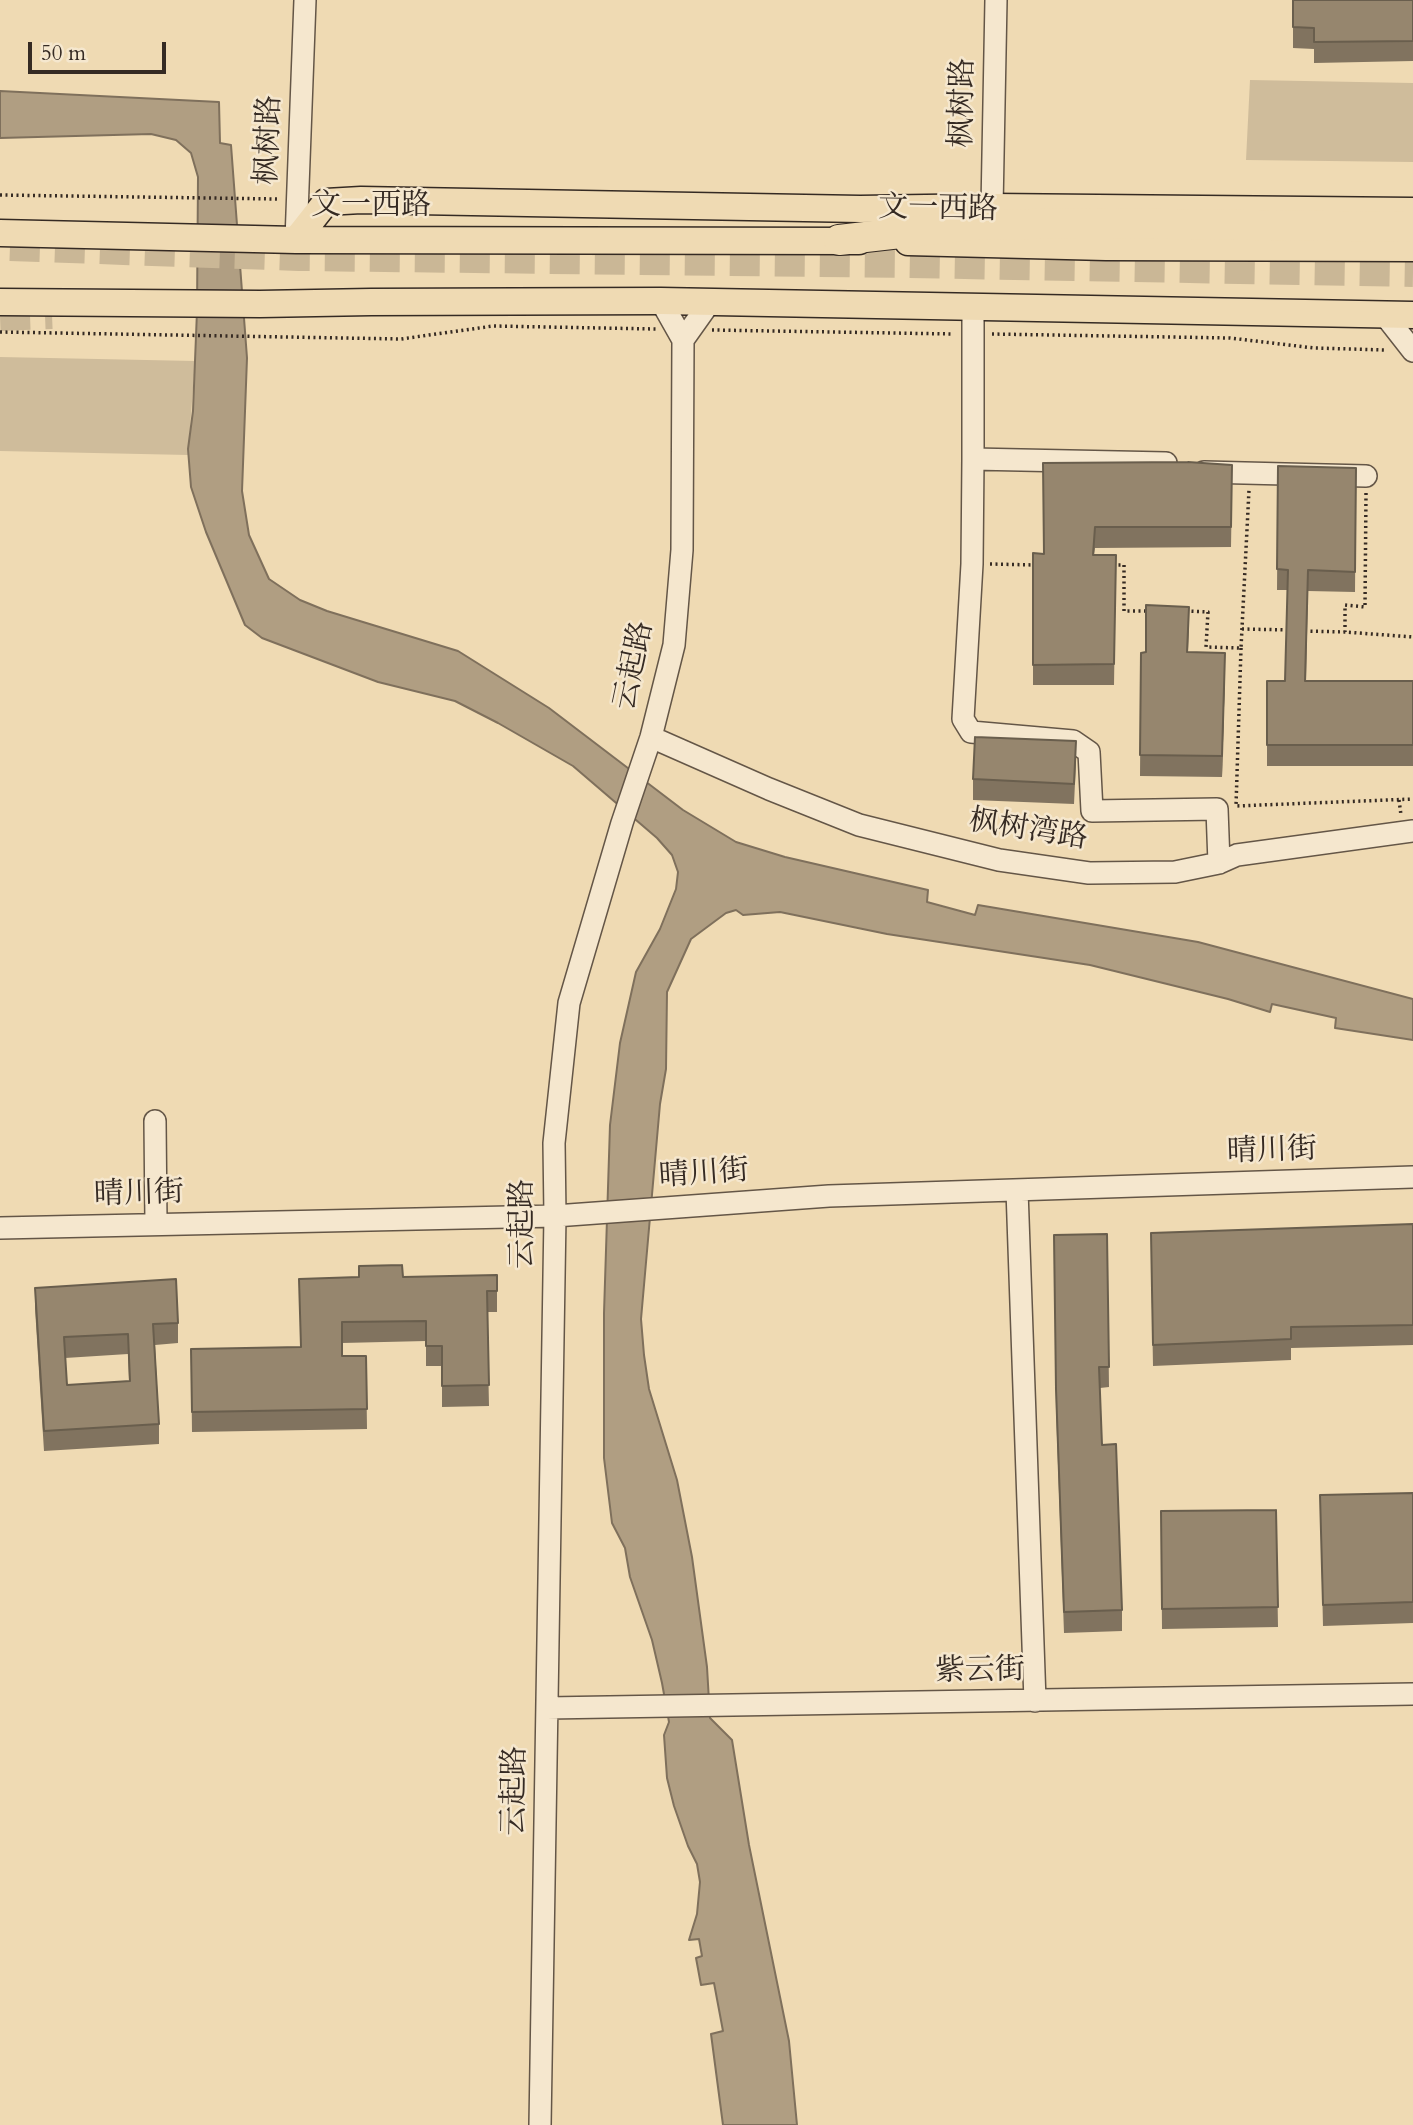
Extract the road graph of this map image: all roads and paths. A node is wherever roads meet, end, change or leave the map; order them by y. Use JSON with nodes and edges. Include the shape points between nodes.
{"nodes":[{"id":1,"x":305,"y":0,"type":"edge"},
{"id":2,"x":996,"y":0,"type":"edge"},
{"id":3,"x":0,"y":195,"type":"edge"},
{"id":4,"x":252,"y":198,"type":"dead end"},
{"id":5,"x":749,"y":206,"type":"junction"},
{"id":6,"x":992,"y":207,"type":"junction"},
{"id":7,"x":1413,"y":211,"type":"edge"},
{"id":8,"x":1413,"y":227,"type":"edge"},
{"id":9,"x":0,"y":233,"type":"edge"},
{"id":10,"x":296,"y":240,"type":"junction"},
{"id":11,"x":839,"y":240,"type":"junction"},
{"id":12,"x":590,"y":241,"type":"junction"},
{"id":13,"x":1413,"y":248,"type":"edge"},
{"id":14,"x":0,"y":302,"type":"edge"},
{"id":15,"x":661,"y":302,"type":"junction"},
{"id":16,"x":710,"y":302,"type":"junction"},
{"id":17,"x":974,"y":307,"type":"junction"},
{"id":18,"x":1384,"y":314,"type":"junction"},
{"id":19,"x":1413,"y":315,"type":"edge"},
{"id":20,"x":0,"y":332,"type":"edge"},
{"id":21,"x":684,"y":333,"type":"junction"},
{"id":22,"x":974,"y":334,"type":"junction"},
{"id":23,"x":1413,"y":350,"type":"edge"},
{"id":24,"x":973,"y":459,"type":"junction"},
{"id":25,"x":1250,"y":474,"type":"junction"},
{"id":26,"x":1366,"y":476,"type":"joint"},
{"id":27,"x":972,"y":564,"type":"junction"},
{"id":28,"x":1041,"y":565,"type":"edge"},
{"id":29,"x":1111,"y":565,"type":"edge"},
{"id":30,"x":1160,"y":611,"type":"edge"},
{"id":31,"x":1184,"y":611,"type":"edge"},
{"id":32,"x":1242,"y":629,"type":"junction"},
{"id":33,"x":1345,"y":632,"type":"junction"},
{"id":34,"x":1413,"y":637,"type":"edge"},
{"id":35,"x":1241,"y":648,"type":"junction"},
{"id":36,"x":651,"y":737,"type":"junction"},
{"id":37,"x":1413,"y":799,"type":"edge"},
{"id":38,"x":1413,"y":831,"type":"edge"},
{"id":39,"x":1219,"y":863,"type":"junction"},
{"id":40,"x":155,"y":1121,"type":"dead end"},
{"id":41,"x":1413,"y":1177,"type":"edge"},
{"id":42,"x":1017,"y":1190,"type":"junction"},
{"id":43,"x":555,"y":1216,"type":"junction"},
{"id":44,"x":156,"y":1223,"type":"junction"},
{"id":45,"x":0,"y":1228,"type":"edge"},
{"id":46,"x":1413,"y":1694,"type":"edge"},
{"id":47,"x":1035,"y":1701,"type":"junction"},
{"id":48,"x":547,"y":1708,"type":"junction"},
{"id":49,"x":540,"y":2125,"type":"edge"}],
"edges":[{"from":1,"to":10,"type":"street","name":"枫树路"},
{"from":2,"to":6,"type":"street","name":"枫树路"},
{"from":3,"to":4,"type":"path"},
{"from":5,"to":6,"type":"main road","name":"文一西路"},
{"from":5,"to":10,"type":"main road","name":"文一西路","via":[[326,202]]},
{"from":5,"to":12,"type":"main road","via":[[723,217],[632,226]]},
{"from":6,"to":7,"type":"main road","name":"文一西路"},
{"from":8,"to":11,"type":"highway","via":[[971,225]]},
{"from":9,"to":10,"type":"main road"},
{"from":10,"to":12,"type":"main road","name":"文一西路"},
{"from":11,"to":12,"type":"main road","name":"文一西路"},
{"from":11,"to":13,"type":"main road","name":"文一西路"},
{"from":14,"to":15,"type":"main road"},
{"from":15,"to":16,"type":"main road"},
{"from":15,"to":21,"type":"street"},
{"from":16,"to":17,"type":"main road"},
{"from":16,"to":21,"type":"street"},
{"from":17,"to":18,"type":"main road"},
{"from":17,"to":22,"type":"street"},
{"from":18,"to":19,"type":"main road"},
{"from":18,"to":23,"type":"street"},
{"from":20,"to":21,"type":"path","via":[[401,339],[493,326]]},
{"from":21,"to":22,"type":"path"},
{"from":21,"to":36,"type":"street","name":"云起路","via":[[682,551],[674,645]]},
{"from":22,"to":23,"type":"path","via":[[1230,338],[1314,348]]},
{"from":22,"to":24,"type":"street"},
{"from":24,"to":25,"type":"street","via":[[1174,463],[1196,472]]},
{"from":24,"to":27,"type":"street"},
{"from":25,"to":26,"type":"street"},
{"from":25,"to":32,"type":"path"},
{"from":26,"to":33,"type":"path","via":[[1365,607],[1345,605]]},
{"from":27,"to":28,"type":"path"},
{"from":27,"to":39,"type":"street","via":[[963,719],[971,732],[1073,741],[1089,752],[1092,811],[1217,809]]},
{"from":29,"to":30,"type":"path","via":[[1124,565],[1124,611]]},
{"from":31,"to":35,"type":"path","via":[[1208,611],[1206,647]]},
{"from":32,"to":33,"type":"path"},
{"from":32,"to":35,"type":"path"},
{"from":33,"to":34,"type":"path"},
{"from":35,"to":37,"type":"path","via":[[1236,806]]},
{"from":36,"to":39,"type":"street","name":"枫树湾路","via":[[859,825],[999,860],[1089,873],[1175,872]]},
{"from":36,"to":43,"type":"street","name":"云起路","via":[[569,1003],[554,1143]]},
{"from":38,"to":39,"type":"street","name":"枫树湾路","via":[[1237,855]]},
{"from":40,"to":44,"type":"street"},
{"from":41,"to":42,"type":"street","name":"晴川街"},
{"from":42,"to":43,"type":"street","name":"晴川街","via":[[829,1196]]},
{"from":42,"to":47,"type":"street"},
{"from":43,"to":44,"type":"street","name":"晴川街"},
{"from":43,"to":48,"type":"street","name":"云起路"},
{"from":44,"to":45,"type":"street","name":"晴川街"},
{"from":46,"to":47,"type":"street","name":"紫云街"},
{"from":47,"to":48,"type":"street","name":"紫云街"},
{"from":48,"to":49,"type":"street","name":"云起路"}]}
